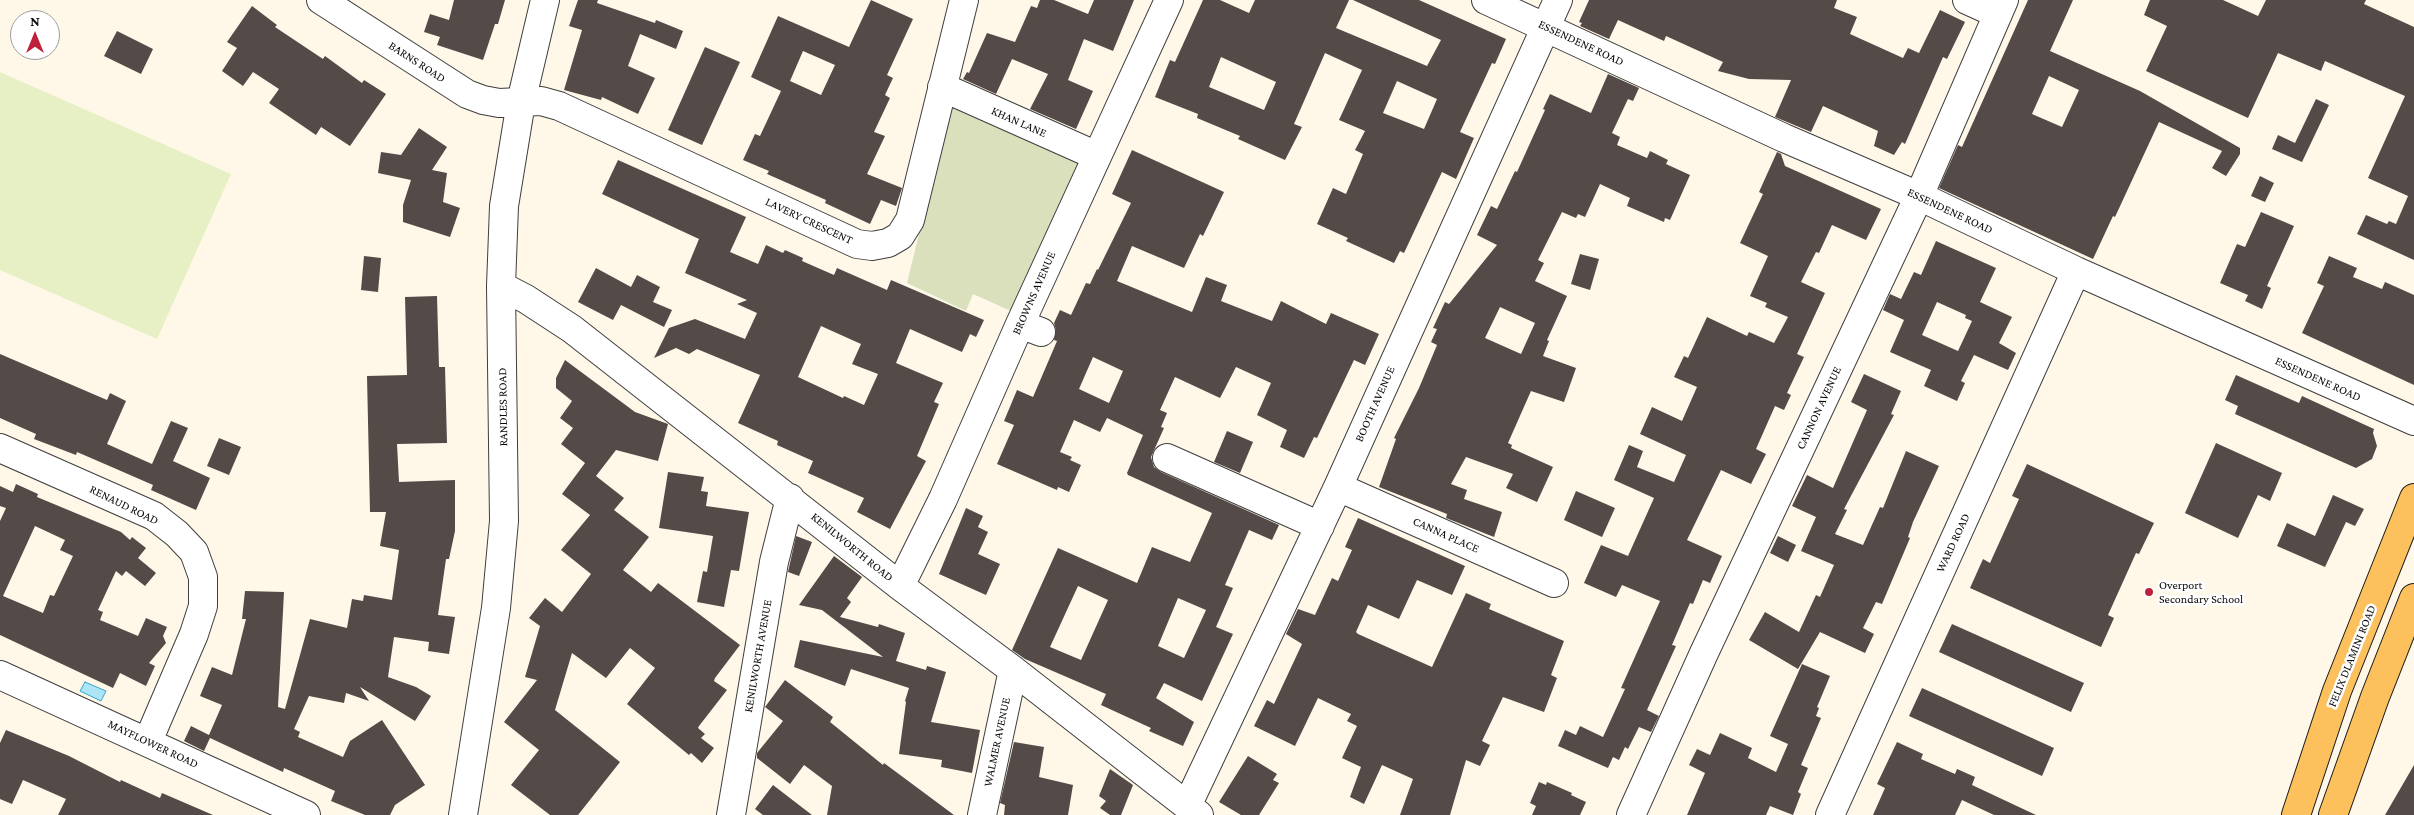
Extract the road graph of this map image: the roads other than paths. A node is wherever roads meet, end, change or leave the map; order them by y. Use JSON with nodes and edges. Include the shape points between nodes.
{"nodes":[{"id":1,"x":321,"y":0,"type":"edge"},
{"id":2,"x":545,"y":0,"type":"edge"},
{"id":3,"x":964,"y":0,"type":"edge"},
{"id":4,"x":1169,"y":0,"type":"edge"},
{"id":5,"x":1486,"y":0,"type":"edge"},
{"id":6,"x":1558,"y":0,"type":"edge"},
{"id":7,"x":1966,"y":0,"type":"edge"},
{"id":8,"x":2001,"y":7,"type":"edge"},
{"id":9,"x":1546,"y":26,"type":"junction"},
{"id":10,"x":942,"y":87,"type":"junction"},
{"id":11,"x":521,"y":102,"type":"junction"},
{"id":12,"x":1096,"y":156,"type":"junction"},
{"id":13,"x":1919,"y":196,"type":"junction"},
{"id":14,"x":2076,"y":271,"type":"junction"},
{"id":15,"x":501,"y":286,"type":"junction"},
{"id":16,"x":2414,"y":420,"type":"edge"},
{"id":17,"x":0,"y":448,"type":"edge"},
{"id":18,"x":1167,"y":458,"type":"dead end"},
{"id":19,"x":1338,"y":487,"type":"junction"},
{"id":20,"x":790,"y":498,"type":"junction"},
{"id":21,"x":2414,"y":498,"type":"edge"},
{"id":22,"x":1320,"y":526,"type":"junction"},
{"id":23,"x":1554,"y":583,"type":"dead end"},
{"id":24,"x":900,"y":586,"type":"junction"},
{"id":25,"x":2414,"y":598,"type":"edge"},
{"id":26,"x":1013,"y":670,"type":"junction"},
{"id":27,"x":0,"y":675,"type":"edge"},
{"id":28,"x":2375,"y":696,"type":"junction"},
{"id":29,"x":148,"y":741,"type":"junction"},
{"id":30,"x":2305,"y":784,"type":"junction"},
{"id":31,"x":1193,"y":811,"type":"edge"},
{"id":32,"x":2327,"y":814,"type":"edge"},
{"id":33,"x":306,"y":815,"type":"edge"},
{"id":34,"x":463,"y":815,"type":"edge"},
{"id":35,"x":731,"y":815,"type":"edge"},
{"id":36,"x":982,"y":815,"type":"edge"},
{"id":37,"x":1631,"y":815,"type":"edge"},
{"id":38,"x":1830,"y":815,"type":"edge"},
{"id":39,"x":2296,"y":815,"type":"edge"}],
"edges":[{"from":1,"to":11,"type":"street","name":"BARNS ROAD","via":[[467,94],[499,103]]},
{"from":2,"to":11,"type":"street","name":"RANDLES ROAD"},
{"from":3,"to":10,"type":"street","name":"LAVERY CRESCENT"},
{"from":4,"to":12,"type":"street","name":"BROWNS AVENUE"},
{"from":5,"to":9,"type":"street","name":"ESSENDENE ROAD"},
{"from":6,"to":9,"type":"street","name":"BOOTH AVENUE"},
{"from":7,"to":8,"type":"street"},
{"from":8,"to":13,"type":"street","name":"CANNON AVENUE"},
{"from":9,"to":13,"type":"street","name":"ESSENDENE ROAD","via":[[1784,138]]},
{"from":9,"to":19,"type":"street","name":"BOOTH AVENUE"},
{"from":10,"to":11,"type":"street","name":"LAVERY CRESCENT","via":[[910,220],[900,236],[888,243],[872,246],[857,244],[560,106],[541,101]]},
{"from":10,"to":12,"type":"street","name":"KHAN LANE"},
{"from":11,"to":15,"type":"street","name":"RANDLES ROAD","via":[[504,206]]},
{"from":12,"to":24,"type":"street","name":"BROWNS AVENUE","via":[[1030,328]]},
{"from":13,"to":14,"type":"street","name":"ESSENDENE ROAD"},
{"from":13,"to":37,"type":"street","name":"CANNON AVENUE"},
{"from":14,"to":16,"type":"street","name":"ESSENDENE ROAD"},
{"from":14,"to":38,"type":"street","name":"WARD ROAD"},
{"from":15,"to":20,"type":"street","name":"KENILWORTH ROAD","via":[[572,329]]},
{"from":15,"to":34,"type":"street","name":"RANDLES ROAD","via":[[504,521],[496,608]]},
{"from":17,"to":29,"type":"street","name":"RENAUD ROAD","via":[[154,516],[194,552],[203,578],[203,606]]},
{"from":18,"to":22,"type":"street"},
{"from":19,"to":22,"type":"street","name":"BOOTH AVENUE"},
{"from":19,"to":23,"type":"street","name":"CANNA PLACE"},
{"from":20,"to":24,"type":"street","name":"KENILWORTH ROAD"},
{"from":20,"to":35,"type":"street","name":"KENILWORTH AVENUE","via":[[774,562]]},
{"from":21,"to":30,"type":"main road","name":"FELIX DLAMINI ROAD"},
{"from":22,"to":31,"type":"street","name":"BOOTH AVENUE"},
{"from":24,"to":26,"type":"street","name":"KENILWORTH ROAD"},
{"from":25,"to":28,"type":"main road"},
{"from":26,"to":31,"type":"street","name":"KENILWORTH ROAD"},
{"from":26,"to":36,"type":"street","name":"WALMER AVENUE"},
{"from":27,"to":29,"type":"street","name":"MAYFLOWER ROAD"},
{"from":28,"to":30,"type":"main road","via":[[2359,709],[2351,721],[2329,781]]},
{"from":28,"to":32,"type":"main road"},
{"from":29,"to":33,"type":"street","name":"MAYFLOWER ROAD"},
{"from":30,"to":39,"type":"main road","name":"FELIX DLAMINI ROAD"}]}
